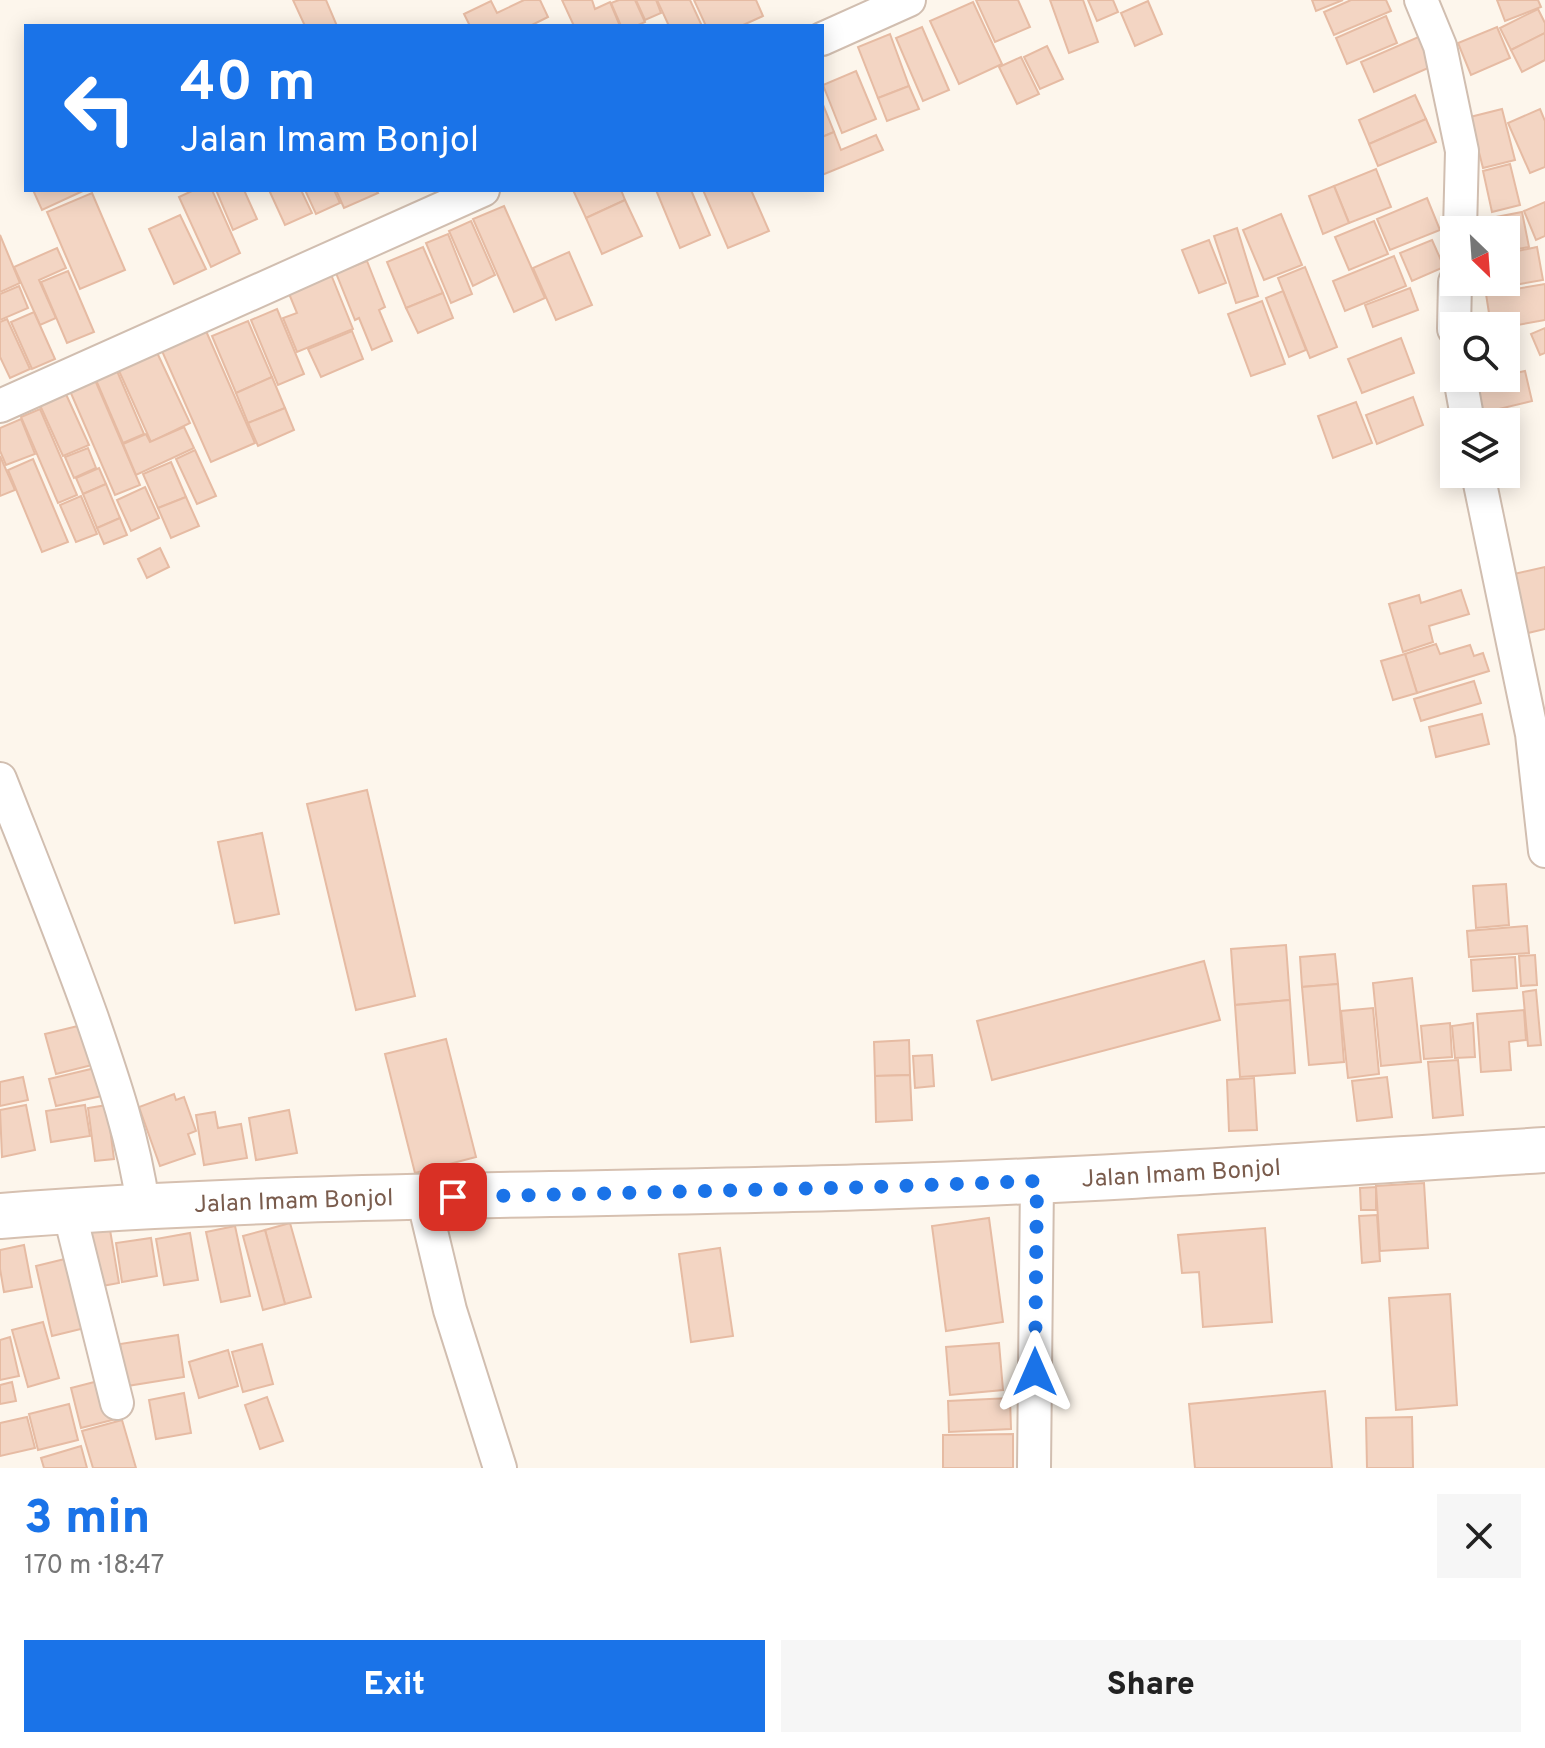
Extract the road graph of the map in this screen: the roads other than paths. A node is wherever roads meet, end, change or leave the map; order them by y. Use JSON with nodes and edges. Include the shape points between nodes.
{"nodes":[{"id":1,"x":909,"y":0,"type":"edge"},
{"id":2,"x":1421,"y":0,"type":"edge"},
{"id":3,"x":824,"y":38,"type":"edge"},
{"id":4,"x":479,"y":192,"type":"edge"},
{"id":5,"x":1460,"y":216,"type":"edge"},
{"id":6,"x":0,"y":406,"type":"edge"},
{"id":7,"x":1481,"y":488,"type":"edge"},
{"id":8,"x":0,"y":779,"type":"edge"},
{"id":9,"x":1545,"y":851,"type":"edge"},
{"id":10,"x":1545,"y":1150,"type":"edge"},
{"id":11,"x":1037,"y":1181,"type":"junction"},
{"id":12,"x":423,"y":1198,"type":"junction"},
{"id":13,"x":143,"y":1205,"type":"junction"},
{"id":14,"x":69,"y":1211,"type":"junction"},
{"id":15,"x":0,"y":1216,"type":"edge"},
{"id":16,"x":117,"y":1403,"type":"dead end"},
{"id":17,"x":500,"y":1468,"type":"edge"},
{"id":18,"x":1034,"y":1468,"type":"edge"}],
"edges":[{"from":1,"to":3,"type":"street"},
{"from":2,"to":5,"type":"street","via":[[1440,46],[1462,151]]},
{"from":4,"to":6,"type":"street"},
{"from":7,"to":9,"type":"street","via":[[1532,734]]},
{"from":8,"to":13,"type":"street","via":[[109,1067],[137,1162]]},
{"from":10,"to":11,"type":"main road","name":"Jalan Imam Bonjol"},
{"from":11,"to":12,"type":"main road","name":"Jalan Imam Bonjol"},
{"from":11,"to":18,"type":"street"},
{"from":12,"to":13,"type":"main road","name":"Jalan Imam Bonjol"},
{"from":12,"to":17,"type":"street","via":[[450,1310]]},
{"from":13,"to":14,"type":"main road","name":"Jalan Imam Bonjol"},
{"from":14,"to":15,"type":"main road","name":"Jalan Imam Bonjol"},
{"from":14,"to":16,"type":"street"}]}
